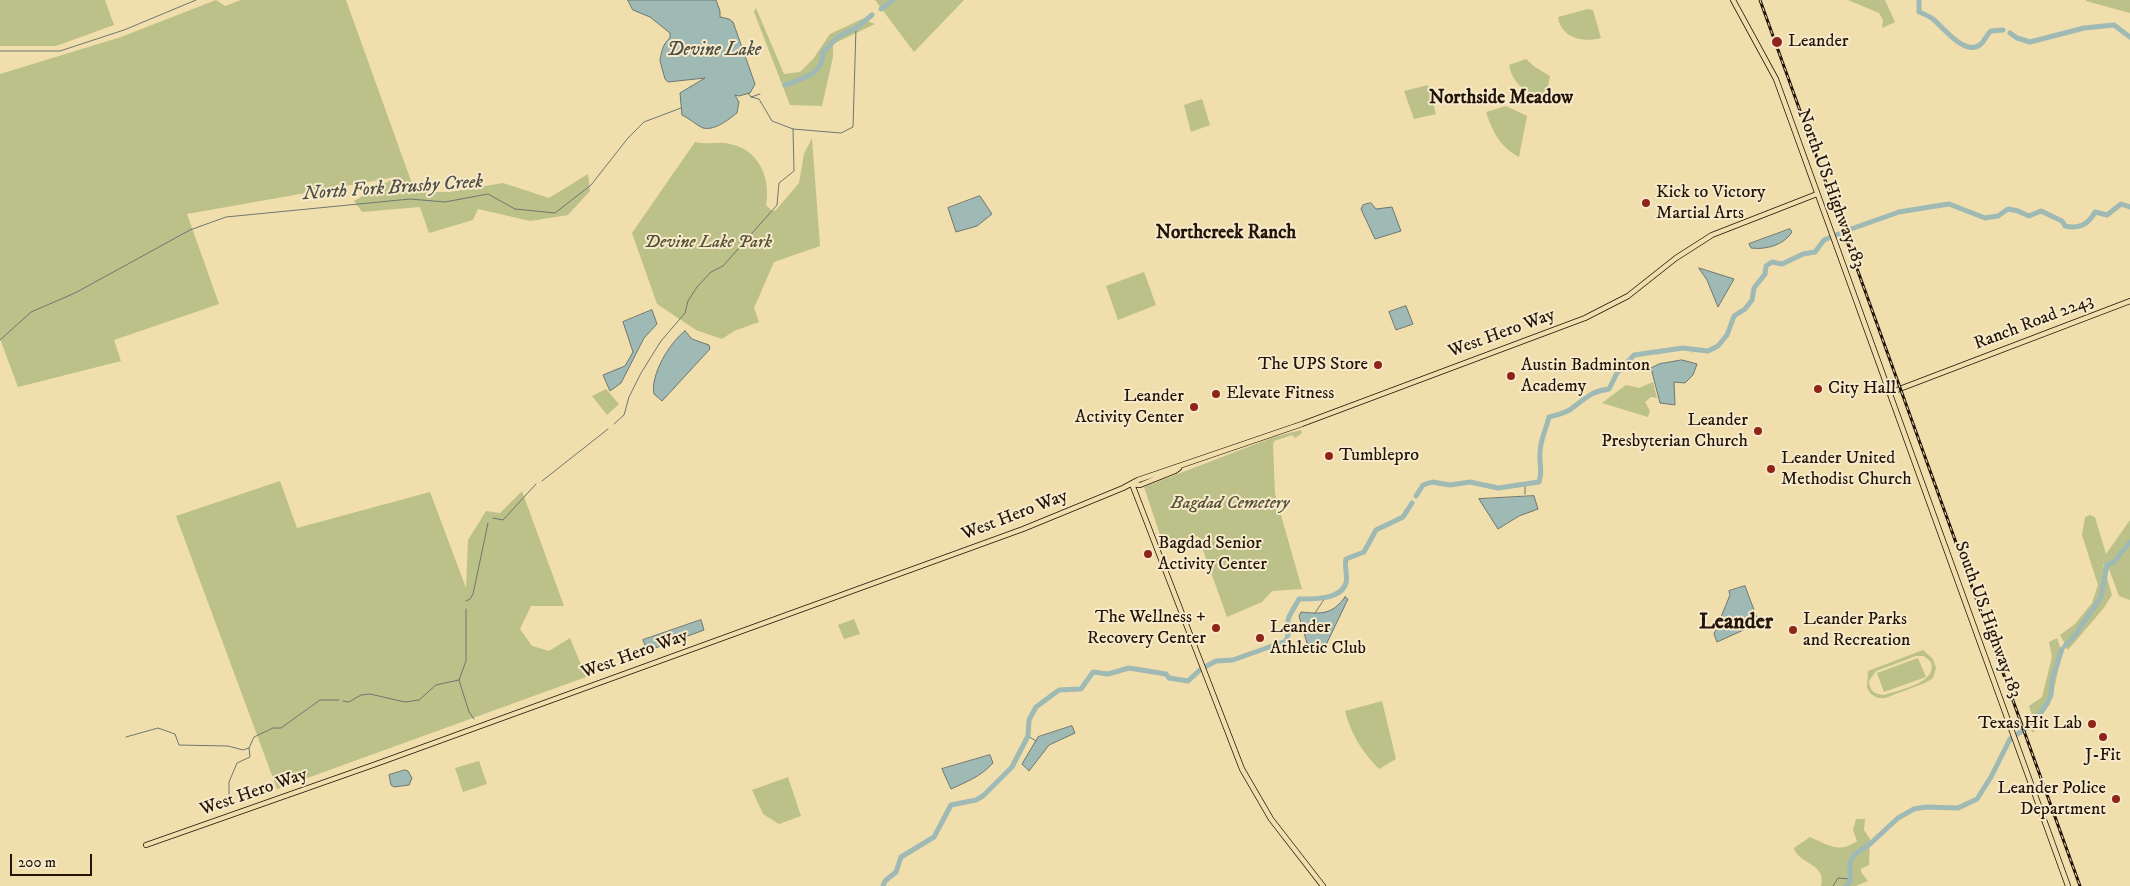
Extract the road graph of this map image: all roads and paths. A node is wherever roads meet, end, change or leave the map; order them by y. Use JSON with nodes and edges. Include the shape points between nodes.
{"nodes":[{"id":1,"x":1733,"y":0,"type":"edge"},
{"id":2,"x":1817,"y":194,"type":"junction"},
{"id":3,"x":2130,"y":302,"type":"edge"},
{"id":4,"x":1889,"y":393,"type":"junction"},
{"id":5,"x":1132,"y":484,"type":"junction"},
{"id":6,"x":146,"y":845,"type":"dead end"},
{"id":7,"x":1323,"y":886,"type":"edge"},
{"id":8,"x":2068,"y":886,"type":"edge"}],
"edges":[{"from":1,"to":2,"type":"main road","name":"North US Highway 183","via":[[1774,74]]},
{"from":2,"to":4,"type":"main road","name":"North US Highway 183"},
{"from":2,"to":5,"type":"main road","name":"West Hero Way","via":[[1712,235],[1676,258],[1628,296],[1600,311]]},
{"from":3,"to":4,"type":"main road","name":"Ranch Road 2243"},
{"from":4,"to":8,"type":"main road","name":"South US Highway 183"},
{"from":5,"to":6,"type":"main road","name":"West Hero Way","via":[[1023,529]]},
{"from":5,"to":7,"type":"main road","via":[[1242,769],[1262,806]]}]}
